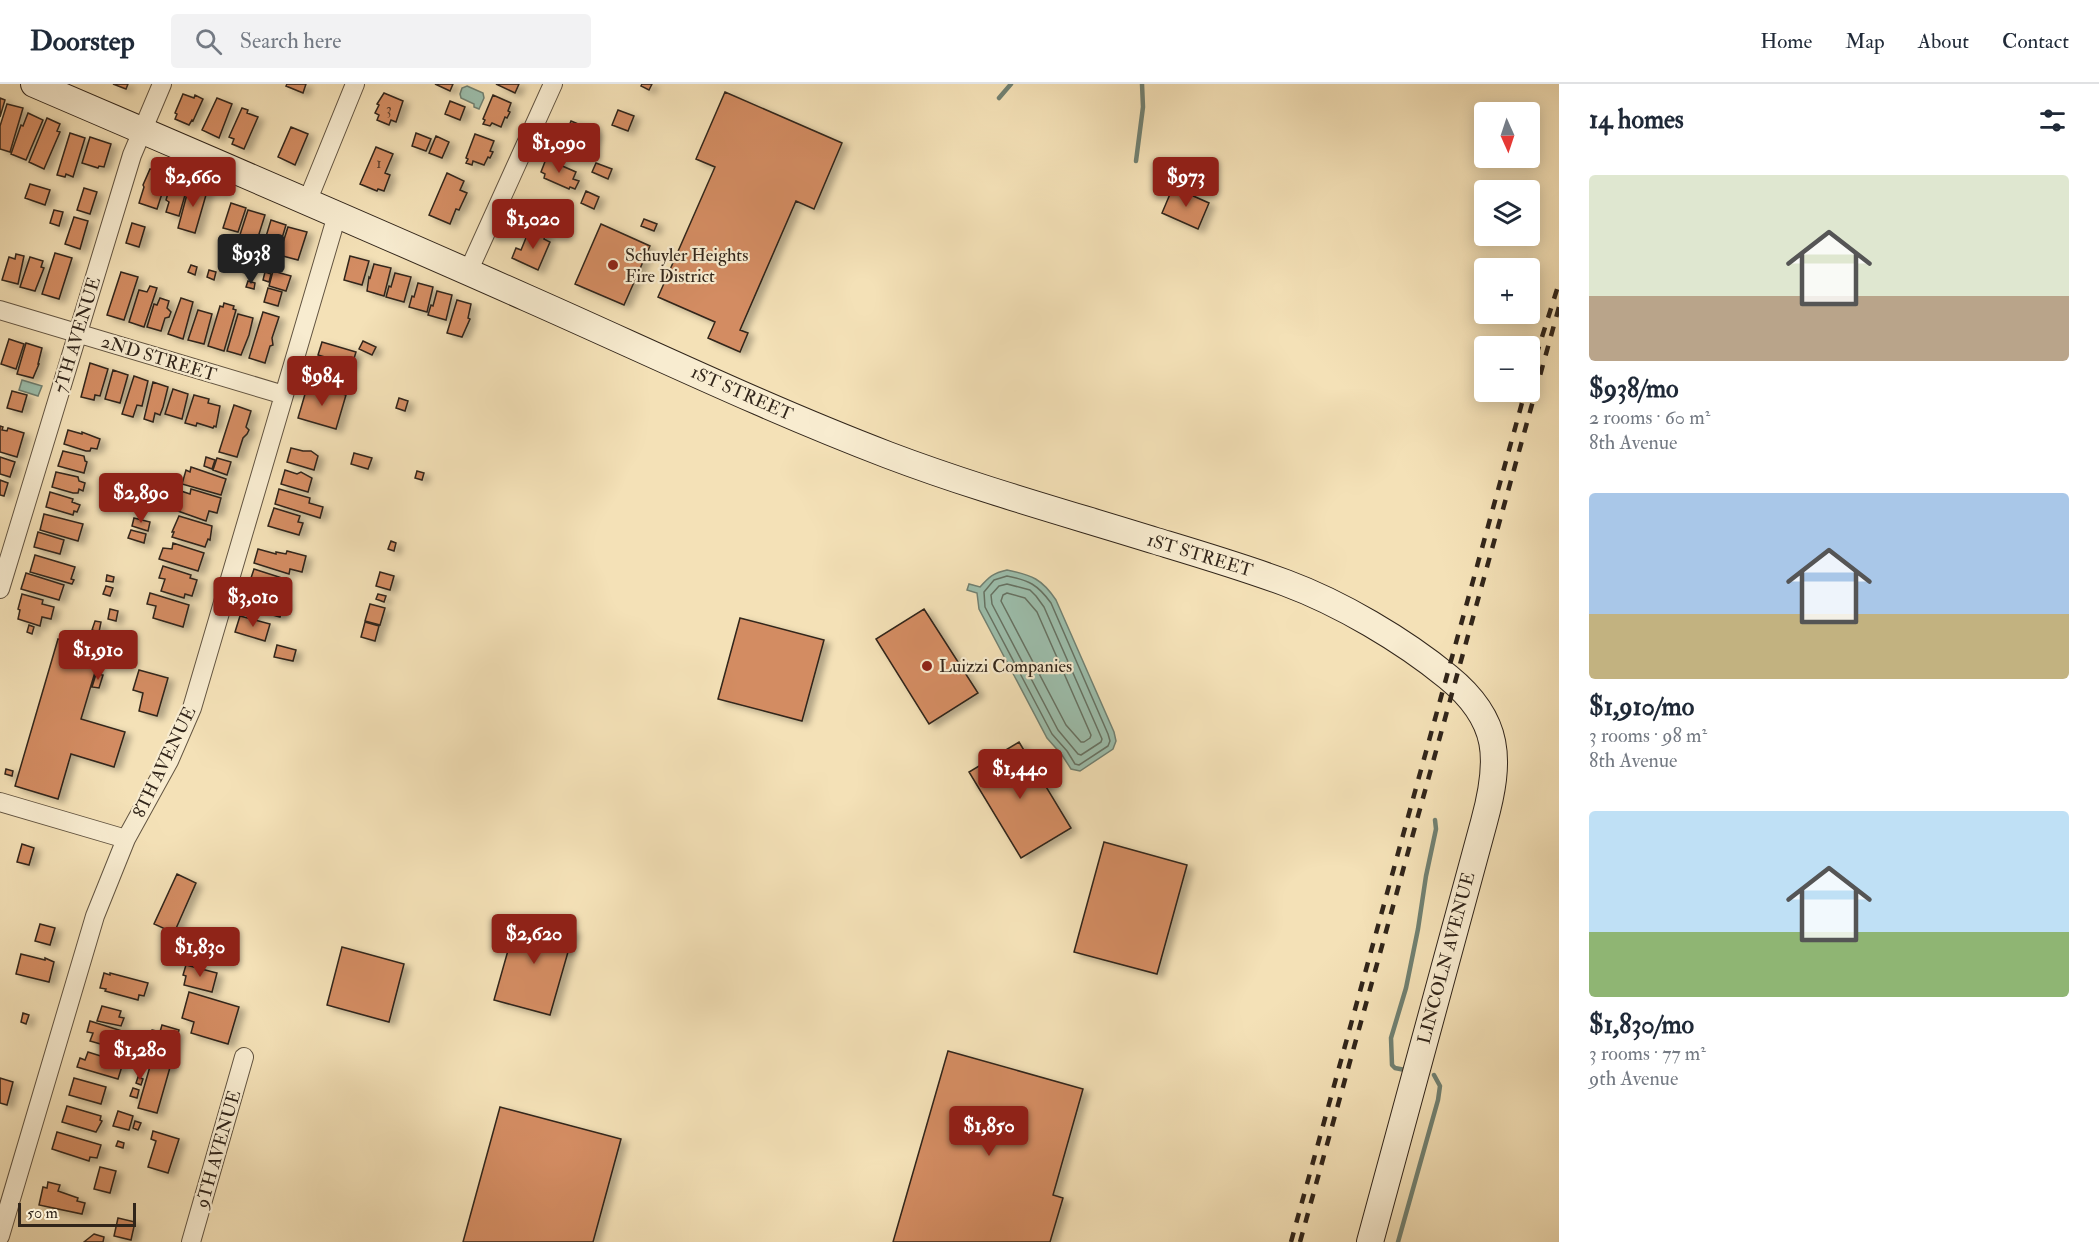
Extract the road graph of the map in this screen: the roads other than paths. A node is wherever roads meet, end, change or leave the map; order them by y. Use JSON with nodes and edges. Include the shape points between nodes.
{"nodes":[{"id":1,"x":34,"y":84,"type":"edge"},
{"id":2,"x":162,"y":84,"type":"edge"},
{"id":3,"x":355,"y":84,"type":"edge"},
{"id":4,"x":553,"y":84,"type":"edge"},
{"id":5,"x":142,"y":130,"type":"junction"},
{"id":6,"x":307,"y":202,"type":"junction"},
{"id":7,"x":337,"y":215,"type":"junction"},
{"id":8,"x":468,"y":272,"type":"junction"},
{"id":9,"x":0,"y":310,"type":"edge"},
{"id":10,"x":78,"y":333,"type":"junction"},
{"id":11,"x":284,"y":395,"type":"junction"},
{"id":12,"x":0,"y":589,"type":"edge"},
{"id":13,"x":1455,"y":683,"type":"joint"},
{"id":14,"x":0,"y":802,"type":"edge"},
{"id":15,"x":126,"y":839,"type":"junction"},
{"id":16,"x":244,"y":1057,"type":"dead end"},
{"id":17,"x":0,"y":1236,"type":"edge"},
{"id":18,"x":191,"y":1242,"type":"edge"},
{"id":19,"x":1370,"y":1242,"type":"edge"}],
"edges":[{"from":1,"to":5,"type":"street","name":"1ST STREET"},
{"from":2,"to":5,"type":"street","name":"7TH AVENUE"},
{"from":3,"to":6,"type":"street"},
{"from":4,"to":8,"type":"street"},
{"from":5,"to":6,"type":"street","name":"1ST STREET"},
{"from":5,"to":10,"type":"street","name":"7TH AVENUE"},
{"from":6,"to":7,"type":"street","name":"1ST STREET"},
{"from":7,"to":8,"type":"street","name":"1ST STREET"},
{"from":7,"to":11,"type":"street","name":"8TH AVENUE"},
{"from":8,"to":13,"type":"street","name":"1ST STREET","via":[[884,453],[1289,584],[1367,623]]},
{"from":9,"to":10,"type":"street","name":"2ND STREET"},
{"from":10,"to":11,"type":"street","name":"2ND STREET"},
{"from":10,"to":12,"type":"street","name":"7TH AVENUE"},
{"from":11,"to":15,"type":"street","name":"8TH AVENUE","via":[[192,708],[169,761]]},
{"from":13,"to":19,"type":"street","name":"LINCOLN AVENUE","via":[[1478,706],[1488,727],[1493,752],[1492,784]]},
{"from":14,"to":15,"type":"street"},
{"from":15,"to":17,"type":"street","name":"8TH AVENUE","via":[[91,929]]},
{"from":16,"to":18,"type":"street","name":"9TH AVENUE"}]}
